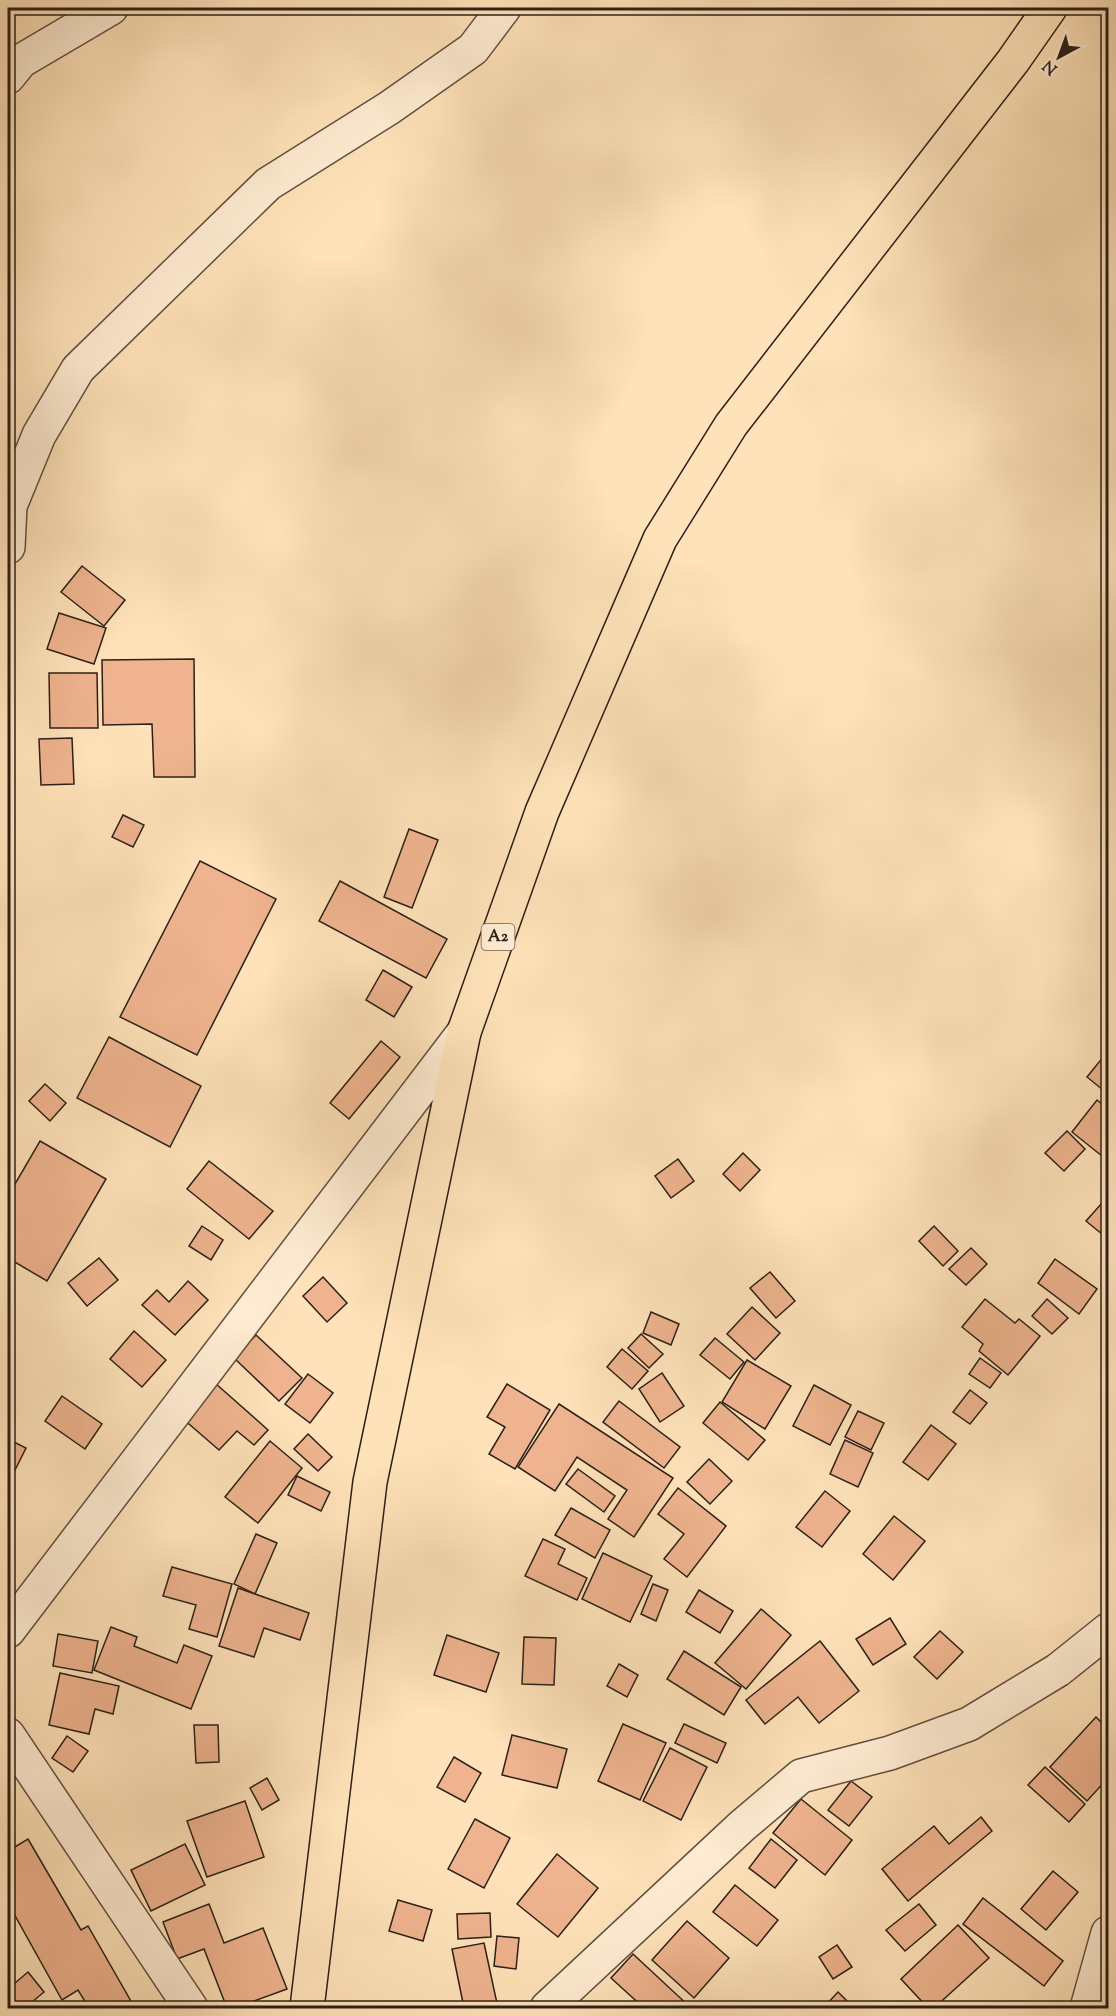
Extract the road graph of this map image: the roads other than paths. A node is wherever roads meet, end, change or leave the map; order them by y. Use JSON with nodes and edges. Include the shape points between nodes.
{"nodes":[{"id":1,"x":111,"y":8,"type":"edge"},
{"id":2,"x":504,"y":8,"type":"edge"},
{"id":3,"x":1050,"y":8,"type":"edge"},
{"id":4,"x":8,"y":77,"type":"edge"},
{"id":5,"x":8,"y":547,"type":"edge"},
{"id":6,"x":464,"y":1032,"type":"junction"},
{"id":7,"x":1108,"y":1630,"type":"edge"},
{"id":8,"x":8,"y":1631,"type":"edge"},
{"id":9,"x":8,"y":1735,"type":"edge"},
{"id":10,"x":1108,"y":1933,"type":"edge"},
{"id":11,"x":190,"y":2008,"type":"edge"},
{"id":12,"x":307,"y":2008,"type":"edge"},
{"id":13,"x":547,"y":2008,"type":"edge"},
{"id":14,"x":1087,"y":2008,"type":"edge"}],
"edges":[{"from":1,"to":4,"type":"street","via":[[21,61]]},
{"from":2,"to":5,"type":"street","via":[[473,49],[389,108],[268,184],[78,369],[39,435],[10,506]]},
{"from":3,"to":6,"type":"highway","number":"A2","via":[[732,425],[660,539],[542,812]]},
{"from":6,"to":8,"type":"street"},
{"from":6,"to":12,"type":"highway","number":"A2","via":[[369,1482]]},
{"from":7,"to":13,"type":"street","via":[[1058,1670],[969,1724],[890,1754],[801,1776]]},
{"from":9,"to":11,"type":"street"},
{"from":10,"to":14,"type":"street"}]}
